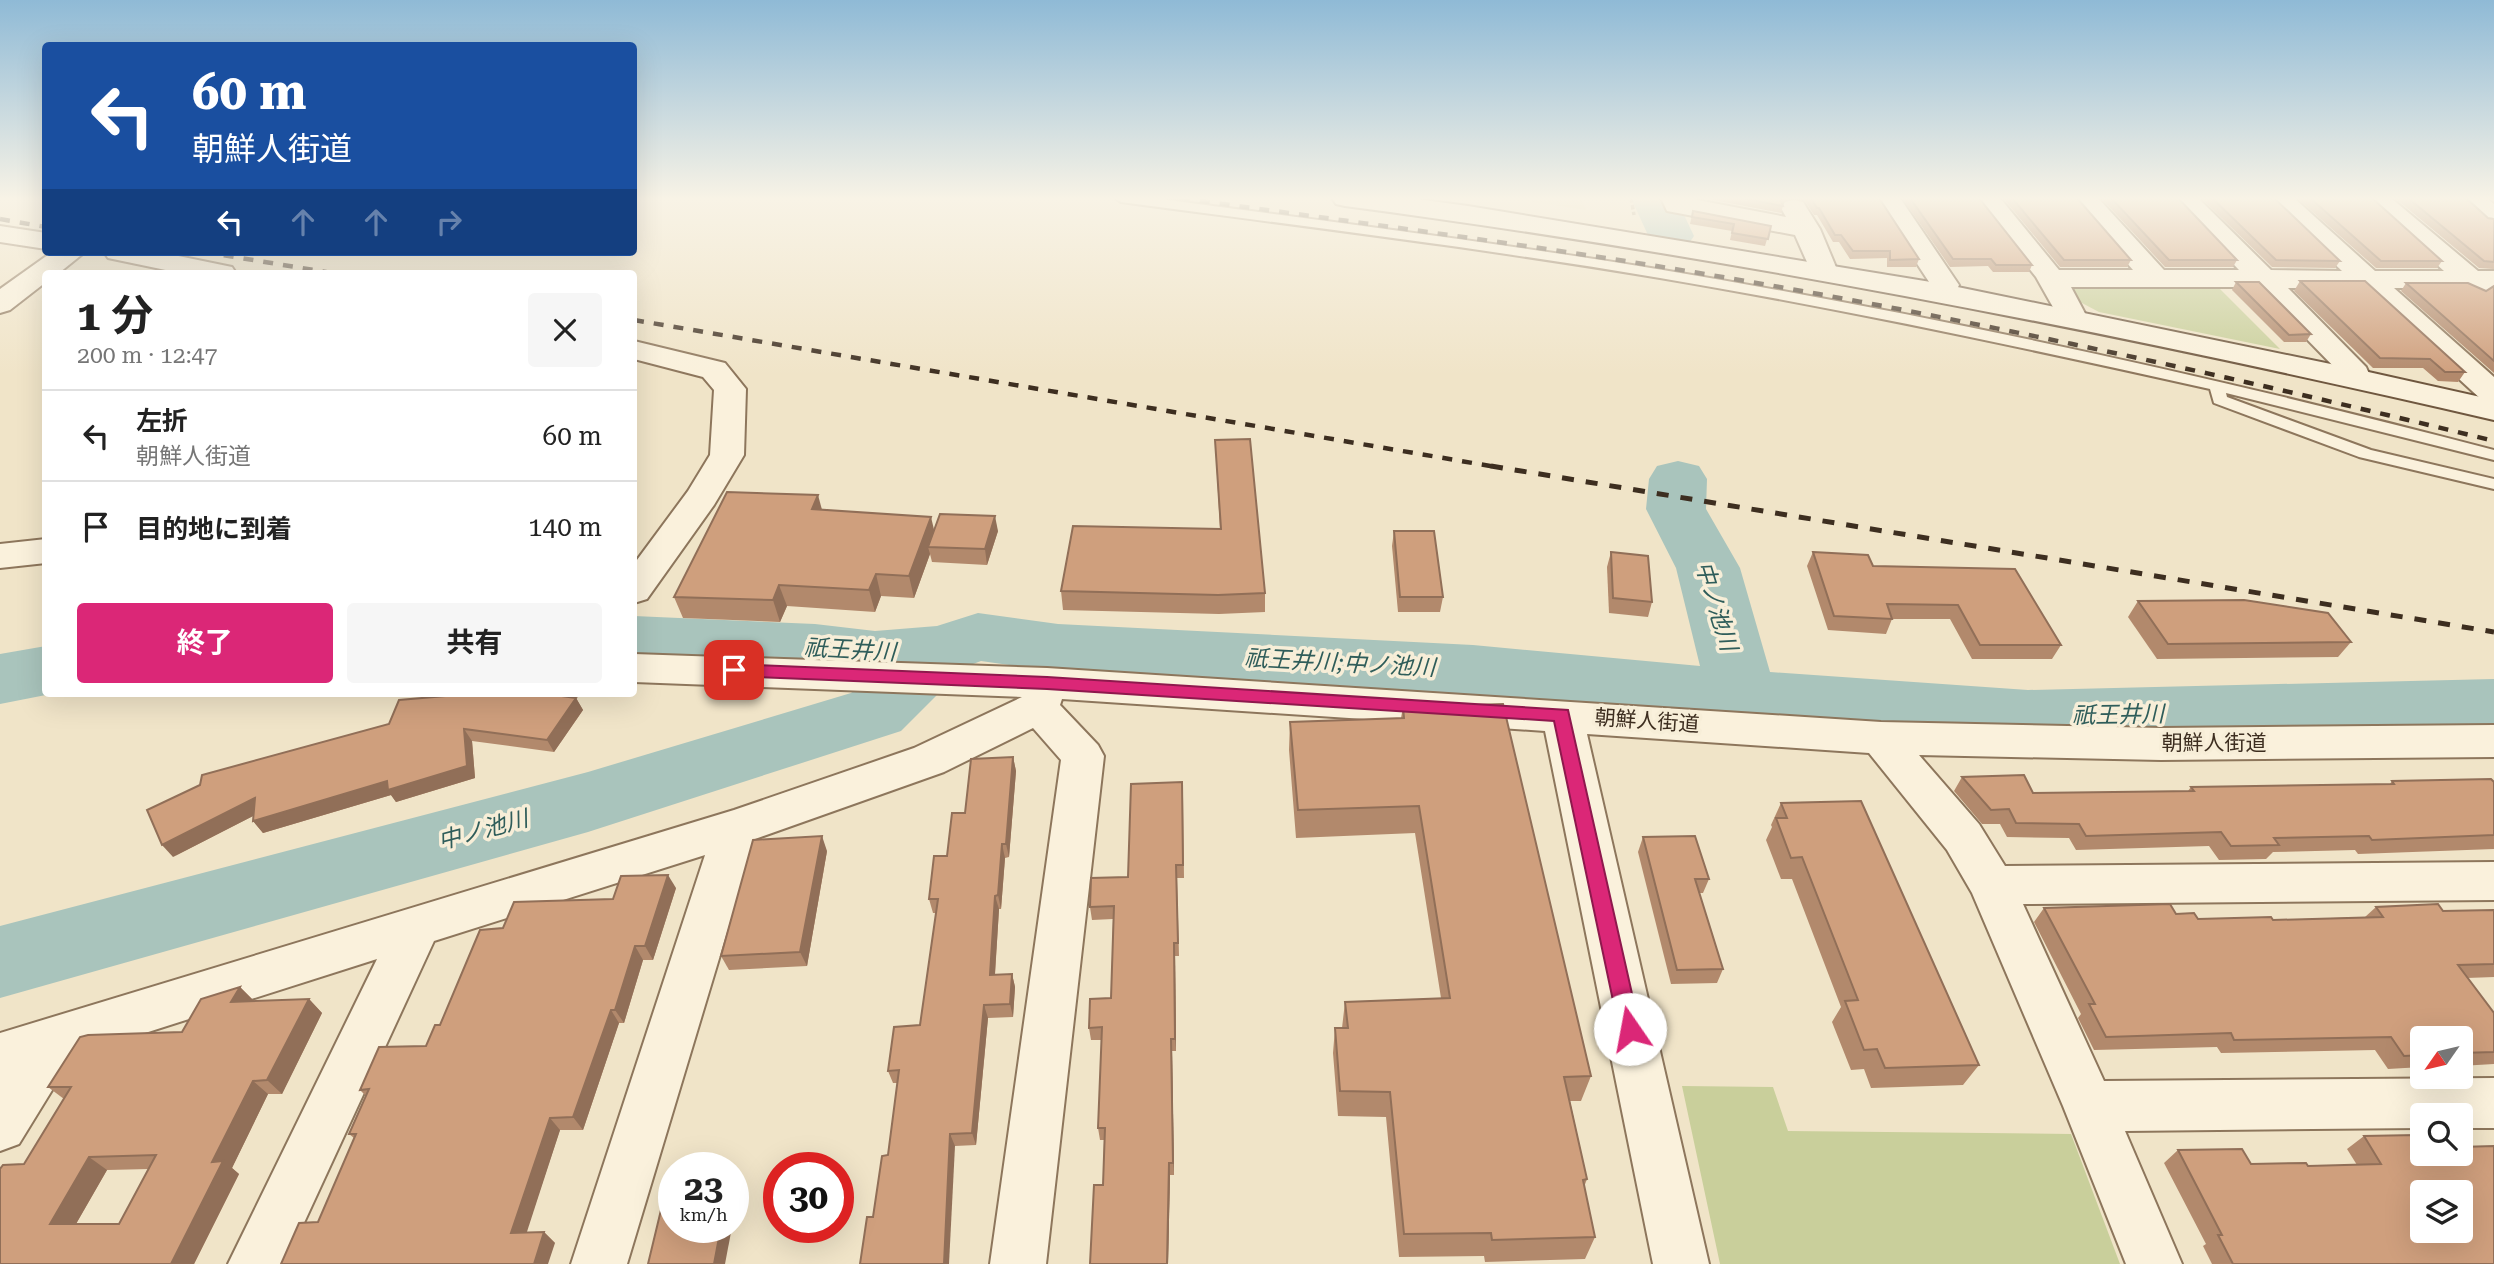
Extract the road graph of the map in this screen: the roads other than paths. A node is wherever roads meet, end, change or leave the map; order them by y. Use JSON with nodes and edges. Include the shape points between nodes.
{"nodes":[{"id":1,"x":64,"y":257,"type":"edge"},
{"id":2,"x":92,"y":257,"type":"edge"},
{"id":3,"x":143,"y":257,"type":"edge"},
{"id":4,"x":1541,"y":257,"type":"edge"},
{"id":5,"x":1730,"y":257,"type":"edge"},
{"id":6,"x":1818,"y":257,"type":"edge"},
{"id":7,"x":1926,"y":257,"type":"edge"},
{"id":8,"x":2032,"y":257,"type":"edge"},
{"id":9,"x":2137,"y":257,"type":"edge"},
{"id":10,"x":2241,"y":257,"type":"edge"},
{"id":11,"x":2343,"y":257,"type":"edge"},
{"id":12,"x":2452,"y":257,"type":"edge"},
{"id":13,"x":44,"y":270,"type":"edge"},
{"id":14,"x":72,"y":270,"type":"edge"},
{"id":15,"x":207,"y":270,"type":"edge"},
{"id":16,"x":42,"y":272,"type":"edge"},
{"id":17,"x":1824,"y":272,"type":"junction"},
{"id":18,"x":2049,"y":278,"type":"junction"},
{"id":19,"x":2156,"y":278,"type":"junction"},
{"id":20,"x":2264,"y":280,"type":"junction"},
{"id":21,"x":2369,"y":280,"type":"junction"},
{"id":22,"x":2483,"y":281,"type":"edge"},
{"id":23,"x":42,"y":292,"type":"edge"},
{"id":24,"x":1943,"y":293,"type":"junction"},
{"id":25,"x":2494,"y":299,"type":"edge"},
{"id":26,"x":0,"y":304,"type":"edge"},
{"id":27,"x":2073,"y":319,"type":"junction"},
{"id":28,"x":0,"y":326,"type":"edge"},
{"id":29,"x":637,"y":351,"type":"edge"},
{"id":30,"x":2356,"y":378,"type":"junction"},
{"id":31,"x":2217,"y":386,"type":"junction"},
{"id":32,"x":2494,"y":394,"type":"edge"},
{"id":33,"x":2494,"y":410,"type":"edge"},
{"id":34,"x":2494,"y":455,"type":"edge"},
{"id":35,"x":2494,"y":484,"type":"edge"},
{"id":36,"x":42,"y":551,"type":"edge"},
{"id":37,"x":0,"y":556,"type":"edge"},
{"id":38,"x":637,"y":586,"type":"edge"},
{"id":39,"x":637,"y":668,"type":"edge"},
{"id":40,"x":1043,"y":695,"type":"junction"},
{"id":41,"x":1562,"y":715,"type":"junction"},
{"id":42,"x":1881,"y":738,"type":"junction"},
{"id":43,"x":2494,"y":741,"type":"edge"},
{"id":44,"x":736,"y":827,"type":"junction"},
{"id":45,"x":2494,"y":881,"type":"edge"},
{"id":46,"x":1992,"y":885,"type":"junction"},
{"id":47,"x":418,"y":925,"type":"junction"},
{"id":48,"x":56,"y":1039,"type":"junction"},
{"id":49,"x":0,"y":1056,"type":"edge"},
{"id":50,"x":2494,"y":1103,"type":"edge"},
{"id":51,"x":2089,"y":1106,"type":"junction"},
{"id":52,"x":0,"y":1126,"type":"edge"},
{"id":53,"x":256,"y":1264,"type":"edge"},
{"id":54,"x":599,"y":1264,"type":"edge"},
{"id":55,"x":1018,"y":1264,"type":"edge"},
{"id":56,"x":1681,"y":1264,"type":"edge"},
{"id":57,"x":2154,"y":1264,"type":"edge"}],
"edges":[{"from":1,"to":13,"type":"street"},
{"from":2,"to":14,"type":"street"},
{"from":3,"to":15,"type":"street"},
{"from":4,"to":31,"type":"lane","via":[[1738,288]]},
{"from":5,"to":17,"type":"street"},
{"from":6,"to":17,"type":"street"},
{"from":7,"to":24,"type":"street","via":[[1945,285]]},
{"from":8,"to":18,"type":"street"},
{"from":9,"to":19,"type":"street"},
{"from":10,"to":20,"type":"street"},
{"from":11,"to":21,"type":"street"},
{"from":12,"to":22,"type":"street"},
{"from":16,"to":26,"type":"street"},
{"from":17,"to":24,"type":"street"},
{"from":18,"to":19,"type":"street"},
{"from":18,"to":27,"type":"street"},
{"from":19,"to":20,"type":"street"},
{"from":20,"to":21,"type":"street"},
{"from":20,"to":30,"type":"street"},
{"from":21,"to":22,"type":"street"},
{"from":21,"to":32,"type":"street"},
{"from":22,"to":25,"type":"street"},
{"from":23,"to":28,"type":"street"},
{"from":24,"to":27,"type":"street"},
{"from":27,"to":30,"type":"street"},
{"from":29,"to":38,"type":"street","via":[[714,370],[730,389],[727,455]]},
{"from":30,"to":33,"type":"street"},
{"from":31,"to":34,"type":"lane"},
{"from":31,"to":35,"type":"lane","via":[[2220,400],[2346,448]]},
{"from":36,"to":37,"type":"street"},
{"from":39,"to":40,"type":"street","name":"朝鮮人街道","via":[[978,680]]},
{"from":40,"to":41,"type":"street","name":"朝鮮人街道"},
{"from":40,"to":44,"type":"street","via":[[929,760]]},
{"from":40,"to":55,"type":"street","via":[[1083,756]]},
{"from":41,"to":42,"type":"street","name":"朝鮮人街道"},
{"from":41,"to":56,"type":"street"},
{"from":42,"to":43,"type":"street","name":"朝鮮人街道","via":[[2161,744]]},
{"from":42,"to":46,"type":"street","via":[[1963,837]]},
{"from":44,"to":47,"type":"street"},
{"from":44,"to":54,"type":"street"},
{"from":45,"to":46,"type":"street"},
{"from":46,"to":51,"type":"street"},
{"from":47,"to":48,"type":"street"},
{"from":47,"to":53,"type":"street"},
{"from":48,"to":49,"type":"street"},
{"from":48,"to":52,"type":"street"},
{"from":50,"to":51,"type":"street"},
{"from":51,"to":57,"type":"street"}]}
